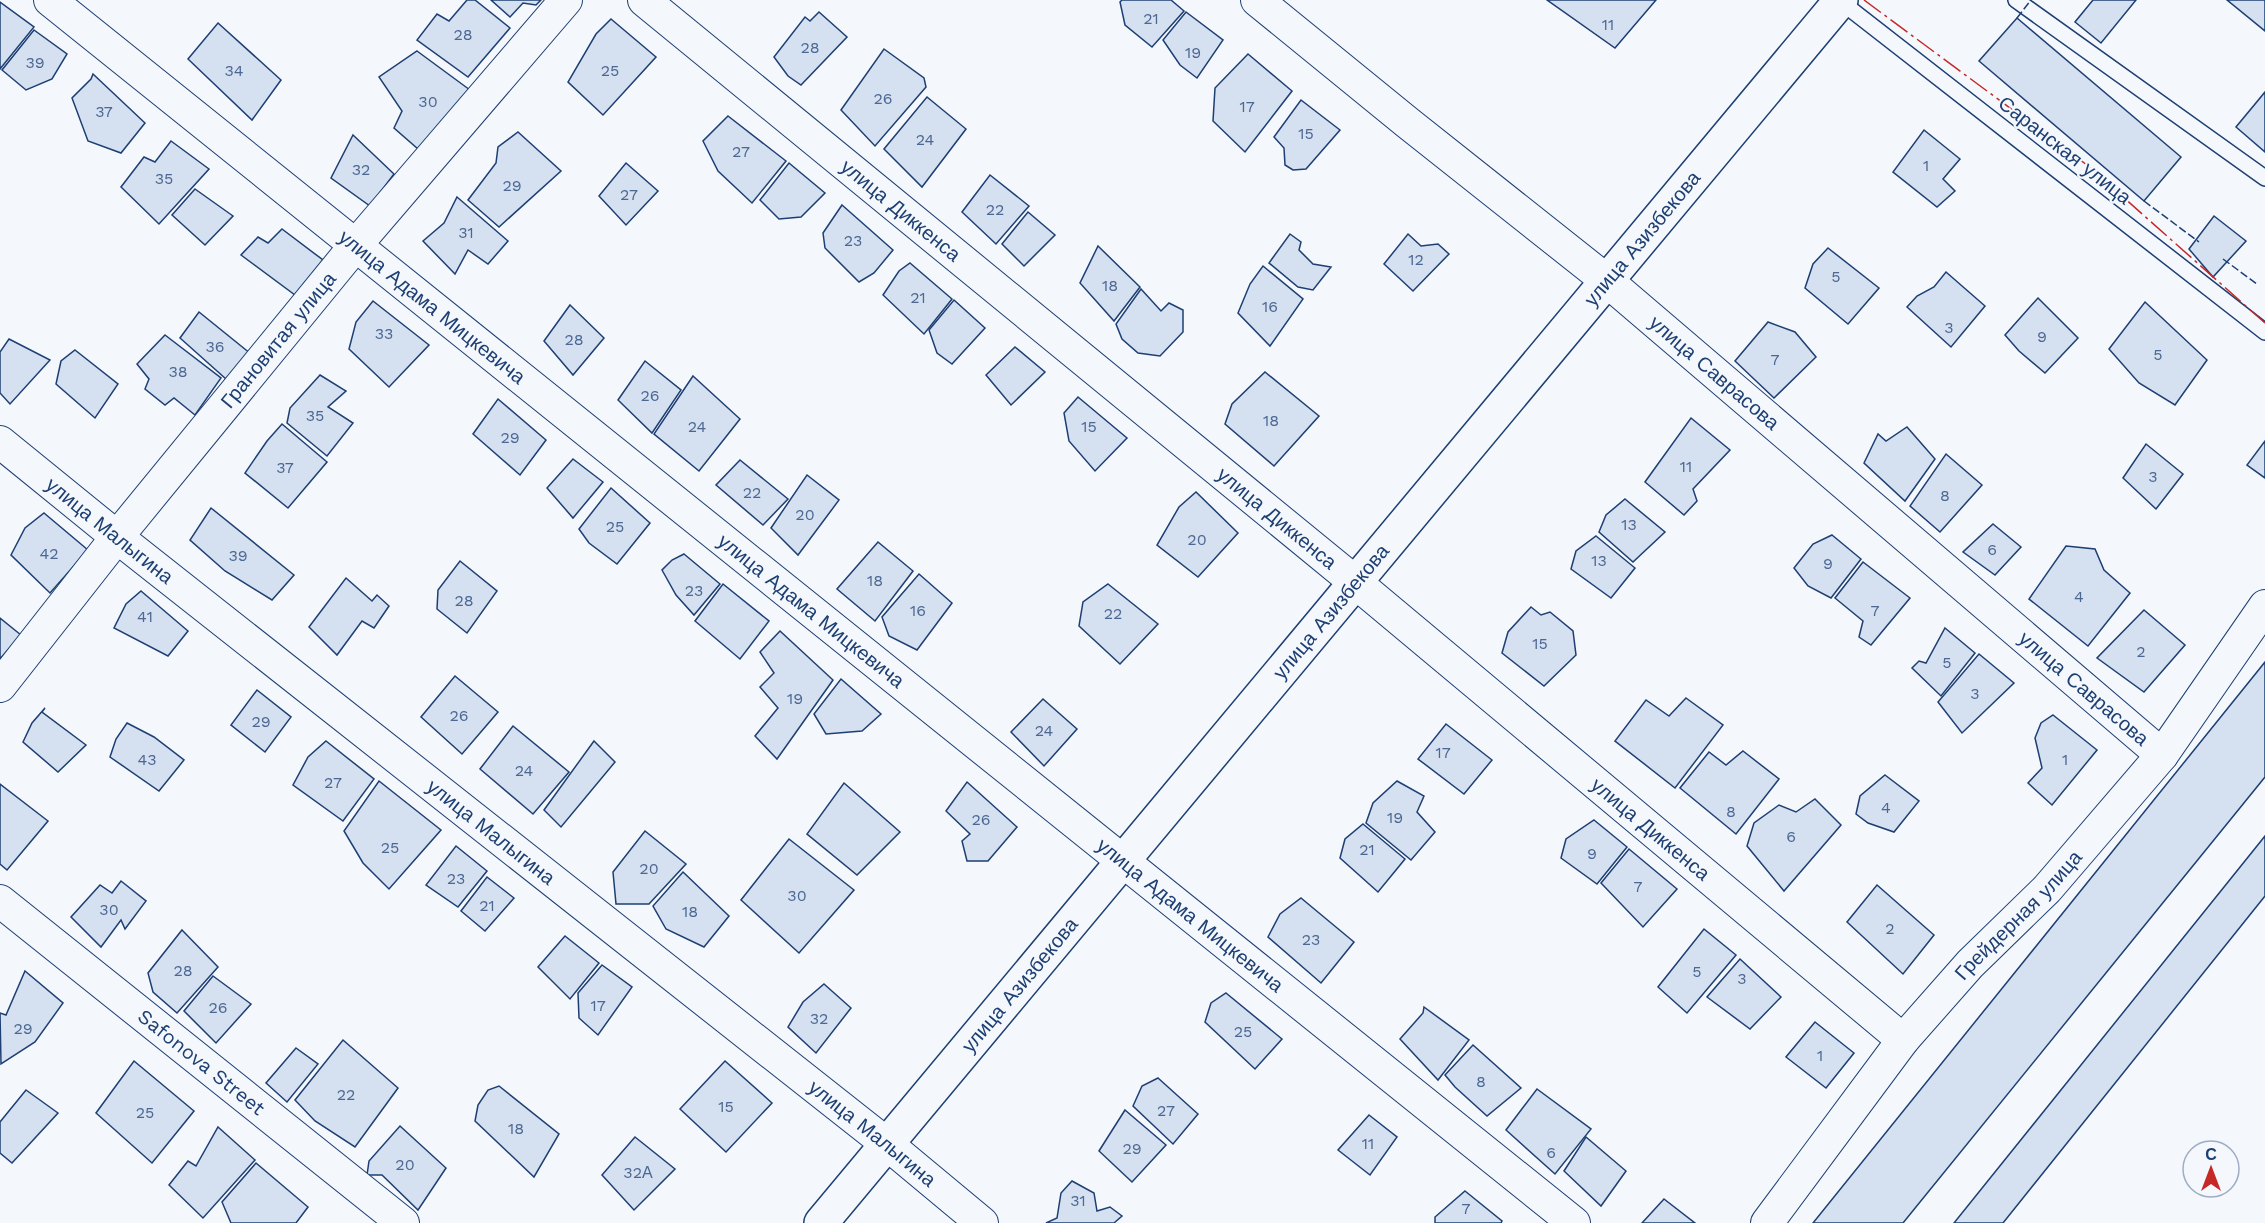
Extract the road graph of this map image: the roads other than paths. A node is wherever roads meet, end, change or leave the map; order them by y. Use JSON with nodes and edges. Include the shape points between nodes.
{"nodes":[{"id":1,"x":50,"y":0,"type":"edge"},
{"id":2,"x":566,"y":0,"type":"edge"},
{"id":3,"x":644,"y":0,"type":"edge"},
{"id":4,"x":1257,"y":0,"type":"edge"},
{"id":5,"x":1840,"y":0,"type":"edge"},
{"id":6,"x":2016,"y":0,"type":"edge"},
{"id":7,"x":2265,"y":178,"type":"edge"},
{"id":8,"x":355,"y":246,"type":"junction"},
{"id":9,"x":1606,"y":280,"type":"junction"},
{"id":10,"x":2265,"y":332,"type":"edge"},
{"id":11,"x":0,"y":442,"type":"edge"},
{"id":12,"x":117,"y":537,"type":"junction"},
{"id":13,"x":1355,"y":582,"type":"junction"},
{"id":14,"x":2265,"y":606,"type":"edge"},
{"id":15,"x":0,"y":686,"type":"edge"},
{"id":16,"x":2162,"y":755,"type":"junction"},
{"id":17,"x":1124,"y":860,"type":"junction"},
{"id":18,"x":0,"y":901,"type":"edge"},
{"id":19,"x":1904,"y":1040,"type":"junction"},
{"id":20,"x":887,"y":1144,"type":"junction"},
{"id":21,"x":403,"y":1223,"type":"edge"},
{"id":22,"x":821,"y":1223,"type":"edge"},
{"id":23,"x":982,"y":1223,"type":"edge"},
{"id":24,"x":1574,"y":1223,"type":"edge"},
{"id":25,"x":1767,"y":1223,"type":"edge"}],
"edges":[{"from":1,"to":8,"type":"street","name":"улица Адама Мицкевича"},
{"from":2,"to":8,"type":"street","name":"Грановитая улица"},
{"from":3,"to":13,"type":"street","name":"улица Диккенса"},
{"from":4,"to":9,"type":"street","name":"улица Саврасова"},
{"from":5,"to":9,"type":"main road","name":"улица Азизбекова"},
{"from":5,"to":10,"type":"lane","name":"Саранская улица"},
{"from":6,"to":7,"type":"lane"},
{"from":8,"to":12,"type":"street","name":"Грановитая улица"},
{"from":8,"to":17,"type":"street","name":"улица Адама Мицкевича"},
{"from":9,"to":13,"type":"main road","name":"улица Азизбекова"},
{"from":9,"to":16,"type":"street","name":"улица Саврасова"},
{"from":11,"to":12,"type":"street","name":"улица Малыгина"},
{"from":12,"to":15,"type":"street","name":"Грановитая улица"},
{"from":12,"to":20,"type":"street","name":"улица Малыгина"},
{"from":13,"to":17,"type":"main road","name":"улица Азизбекова"},
{"from":13,"to":19,"type":"street","name":"улица Диккенса"},
{"from":14,"to":16,"type":"street","name":"Грейдерная улица"},
{"from":16,"to":19,"type":"street","name":"Грейдерная улица","via":[[2047,889],[1970,964]]},
{"from":17,"to":20,"type":"main road","name":"улица Азизбекова"},
{"from":17,"to":24,"type":"street","name":"улица Адама Мицкевича"},
{"from":18,"to":21,"type":"street","name":"Safonova Street"},
{"from":19,"to":25,"type":"street","name":"Грейдерная улица"},
{"from":20,"to":22,"type":"main road","name":"улица Азизбекова"},
{"from":20,"to":23,"type":"street","name":"улица Малыгина"}]}
